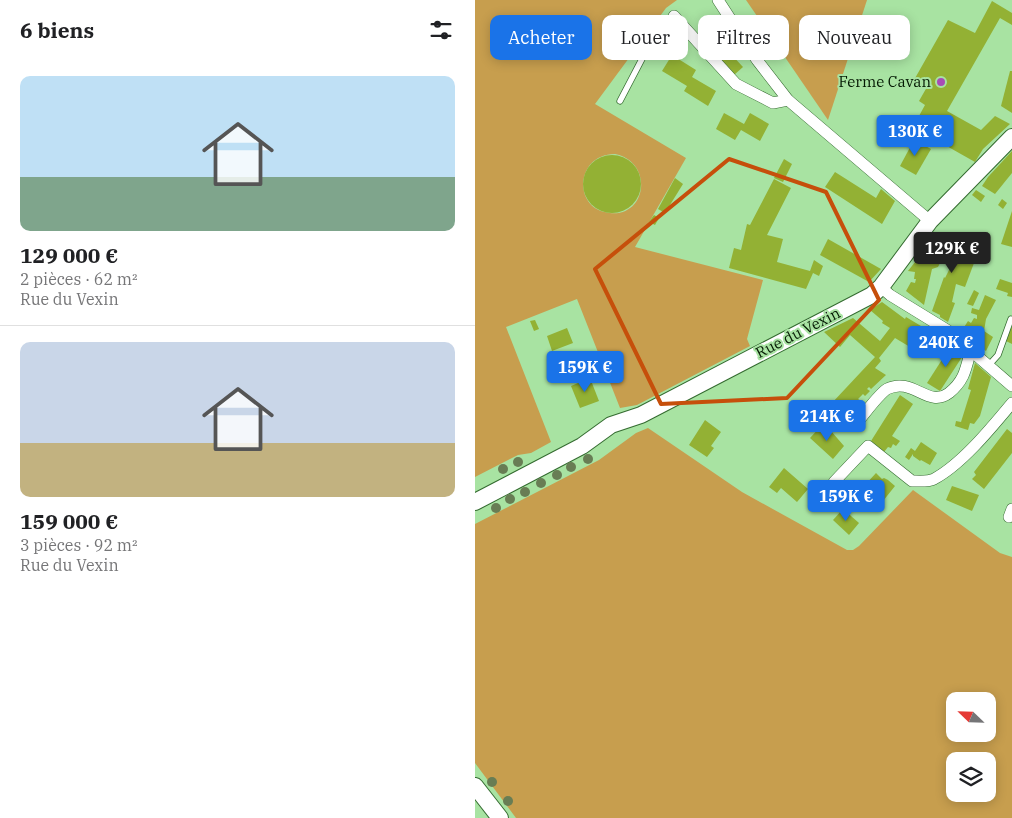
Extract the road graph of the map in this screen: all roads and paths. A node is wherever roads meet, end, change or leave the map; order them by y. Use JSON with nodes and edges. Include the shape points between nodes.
{"nodes":[{"id":1,"x":718,"y":0,"type":"edge"},
{"id":2,"x":688,"y":31,"type":"edge"},
{"id":3,"x":641,"y":60,"type":"edge"},
{"id":4,"x":788,"y":100,"type":"junction"},
{"id":5,"x":620,"y":101,"type":"dead end"},
{"id":6,"x":1012,"y":137,"type":"edge"},
{"id":7,"x":931,"y":221,"type":"junction"},
{"id":8,"x":881,"y":287,"type":"junction"},
{"id":9,"x":1011,"y":319,"type":"edge"},
{"id":10,"x":971,"y":349,"type":"junction"},
{"id":11,"x":989,"y":365,"type":"junction"},
{"id":12,"x":1012,"y":386,"type":"edge"},
{"id":13,"x":1012,"y":403,"type":"edge"},
{"id":14,"x":859,"y":420,"type":"dead end"},
{"id":15,"x":834,"y":482,"type":"dead end"},
{"id":16,"x":475,"y":502,"type":"edge"},
{"id":17,"x":475,"y":786,"type":"edge"},
{"id":18,"x":500,"y":818,"type":"edge"}],
"edges":[{"from":1,"to":4,"type":"street"},
{"from":2,"to":4,"type":"street","via":[[736,84],[773,103]]},
{"from":3,"to":5,"type":"lane"},
{"from":4,"to":7,"type":"street"},
{"from":6,"to":7,"type":"street","name":"Rue du Vexin"},
{"from":7,"to":8,"type":"street","name":"Rue du Vexin"},
{"from":8,"to":10,"type":"street"},
{"from":8,"to":16,"type":"street","name":"Rue du Vexin","via":[[872,295],[641,415],[611,425],[582,446]]},
{"from":9,"to":11,"type":"lane","via":[[998,355]]},
{"from":10,"to":11,"type":"street"},
{"from":10,"to":14,"type":"street","via":[[964,376],[942,398],[933,398],[899,385],[886,390]]},
{"from":11,"to":12,"type":"street"},
{"from":13,"to":15,"type":"street","via":[[958,462],[933,480],[912,481],[868,446]]},
{"from":17,"to":18,"type":"street"}]}
